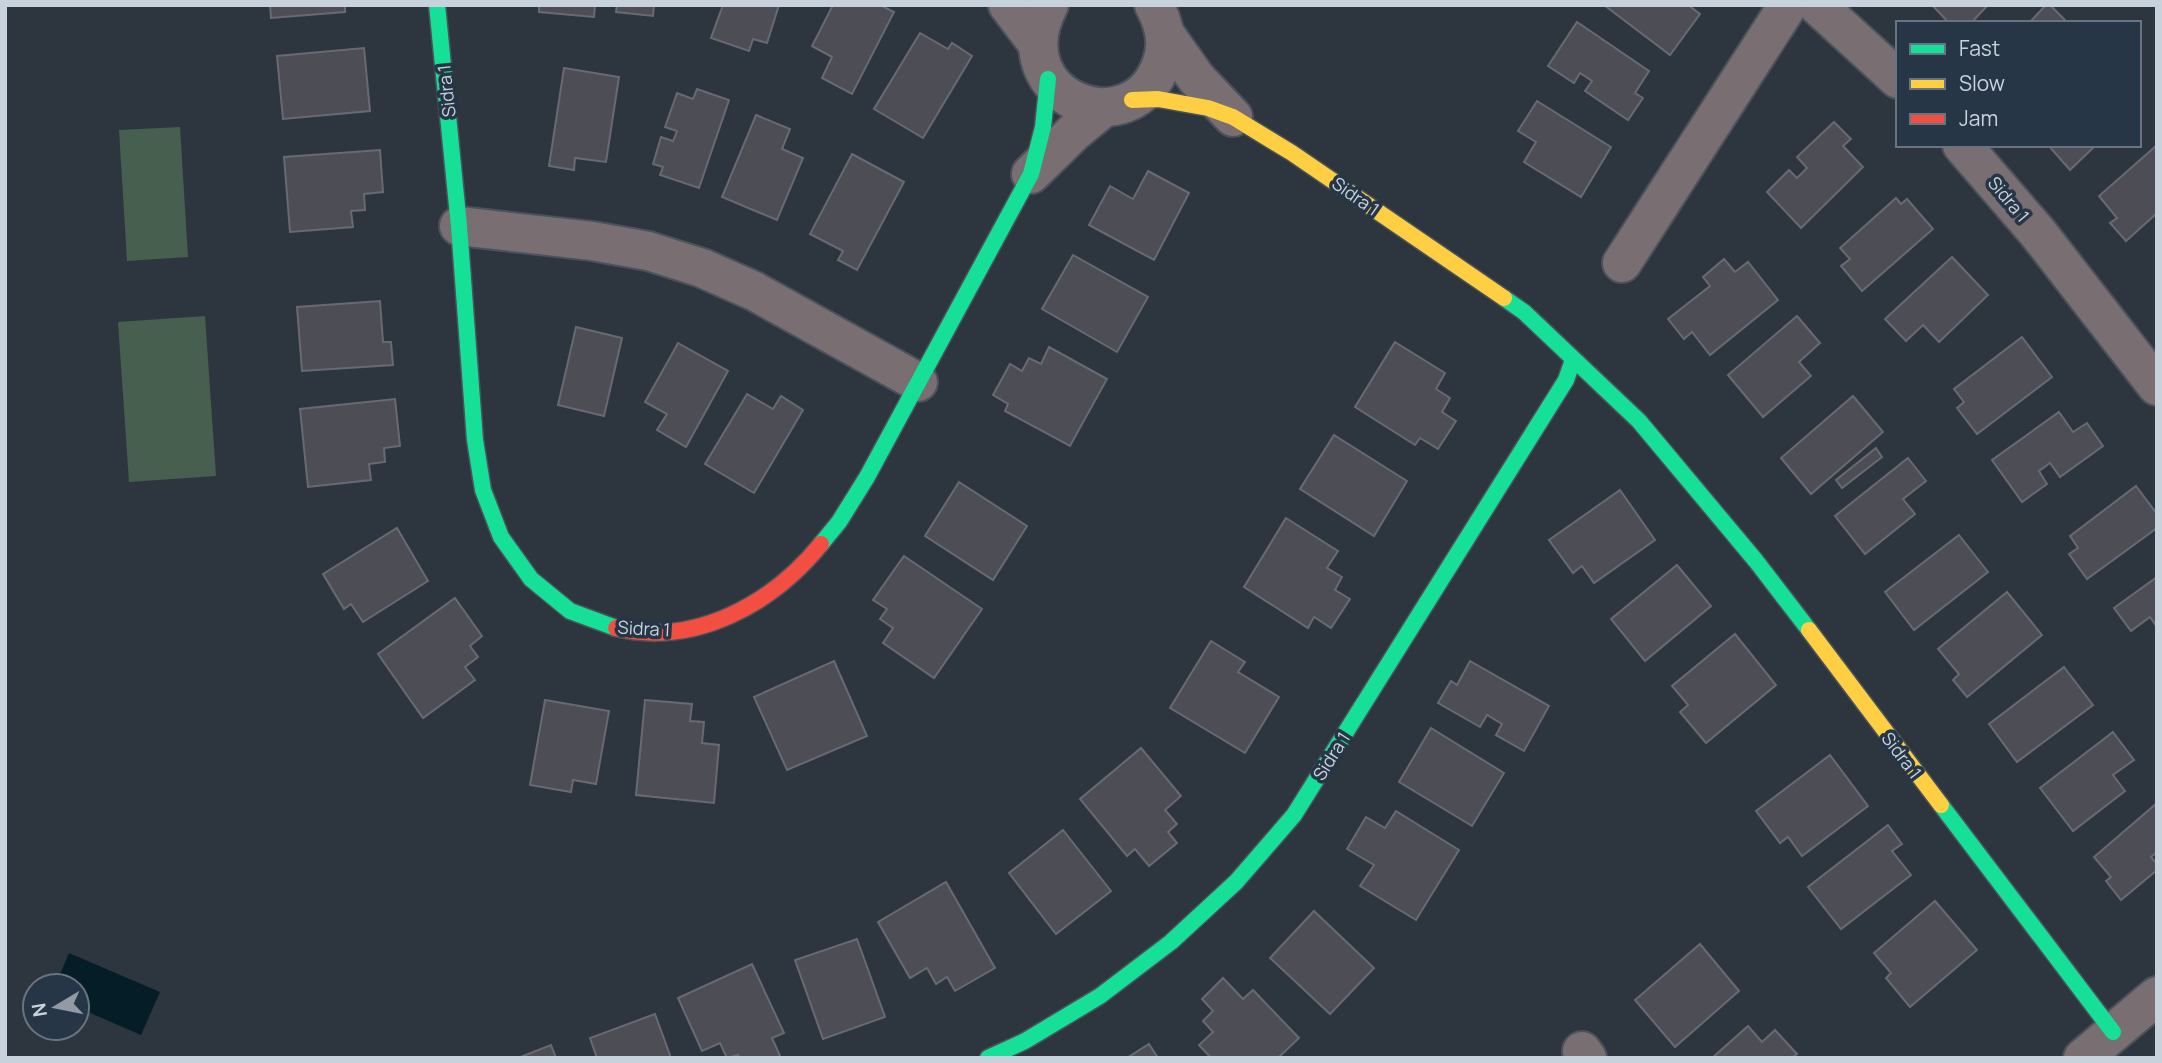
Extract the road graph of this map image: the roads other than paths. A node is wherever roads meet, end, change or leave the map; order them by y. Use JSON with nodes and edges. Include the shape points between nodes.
{"nodes":[{"id":1,"x":438,"y":5,"type":"edge"},
{"id":2,"x":1008,"y":5,"type":"edge"},
{"id":3,"x":1049,"y":5,"type":"edge"},
{"id":4,"x":1788,"y":5,"type":"edge"},
{"id":5,"x":1817,"y":5,"type":"edge"},
{"id":6,"x":1159,"y":20,"type":"edge"},
{"id":7,"x":1037,"y":43,"type":"junction"},
{"id":8,"x":1896,"y":77,"type":"edge"},
{"id":9,"x":1048,"y":79,"type":"junction"},
{"id":10,"x":1118,"y":104,"type":"junction"},
{"id":11,"x":1233,"y":117,"type":"junction"},
{"id":12,"x":1964,"y":147,"type":"edge"},
{"id":13,"x":1031,"y":174,"type":"junction"},
{"id":14,"x":459,"y":226,"type":"junction"},
{"id":15,"x":1622,"y":263,"type":"dead end"},
{"id":16,"x":1573,"y":360,"type":"junction"},
{"id":17,"x":918,"y":382,"type":"junction"},
{"id":18,"x":2157,"y":386,"type":"edge"},
{"id":19,"x":2157,"y":996,"type":"edge"},
{"id":20,"x":2113,"y":1032,"type":"junction"},
{"id":21,"x":988,"y":1058,"type":"edge"},
{"id":22,"x":2082,"y":1058,"type":"edge"}],
"edges":[{"from":1,"to":14,"type":"street","name":"Sidra 1"},
{"from":2,"to":7,"type":"street"},
{"from":3,"to":7,"type":"street"},
{"from":4,"to":15,"type":"street"},
{"from":5,"to":8,"type":"street"},
{"from":6,"to":10,"type":"street","via":[[1165,54],[1159,73],[1148,89]]},
{"from":6,"to":11,"type":"street","via":[[1196,78]]},
{"from":7,"to":9,"type":"street"},
{"from":9,"to":10,"type":"street","via":[[1082,105]]},
{"from":9,"to":13,"type":"street","name":"Sidra 1","via":[[1044,127]]},
{"from":10,"to":11,"type":"street","name":"Sidra 1","via":[[1158,99]]},
{"from":10,"to":13,"type":"street","via":[[1066,139]]},
{"from":11,"to":16,"type":"street","name":"Sidra 1","via":[[1342,185],[1524,312]]},
{"from":12,"to":18,"type":"street","name":"Sidra 1","via":[[2038,233]]},
{"from":13,"to":17,"type":"street","name":"Sidra 1"},
{"from":14,"to":17,"type":"street","via":[[592,241],[648,251],[702,268],[754,291]]},
{"from":14,"to":17,"type":"street","name":"Sidra 1","via":[[483,490],[501,537],[531,579],[570,611],[607,626],[671,632],[721,621],[759,601],[806,562],[839,522]]},
{"from":16,"to":20,"type":"street","name":"Sidra 1","via":[[1639,421],[1748,552]]},
{"from":16,"to":21,"type":"street","name":"Sidra 1","via":[[1566,380],[1294,815],[1236,882],[1171,942],[1100,996]]},
{"from":19,"to":20,"type":"street"},
{"from":20,"to":22,"type":"street"}]}
